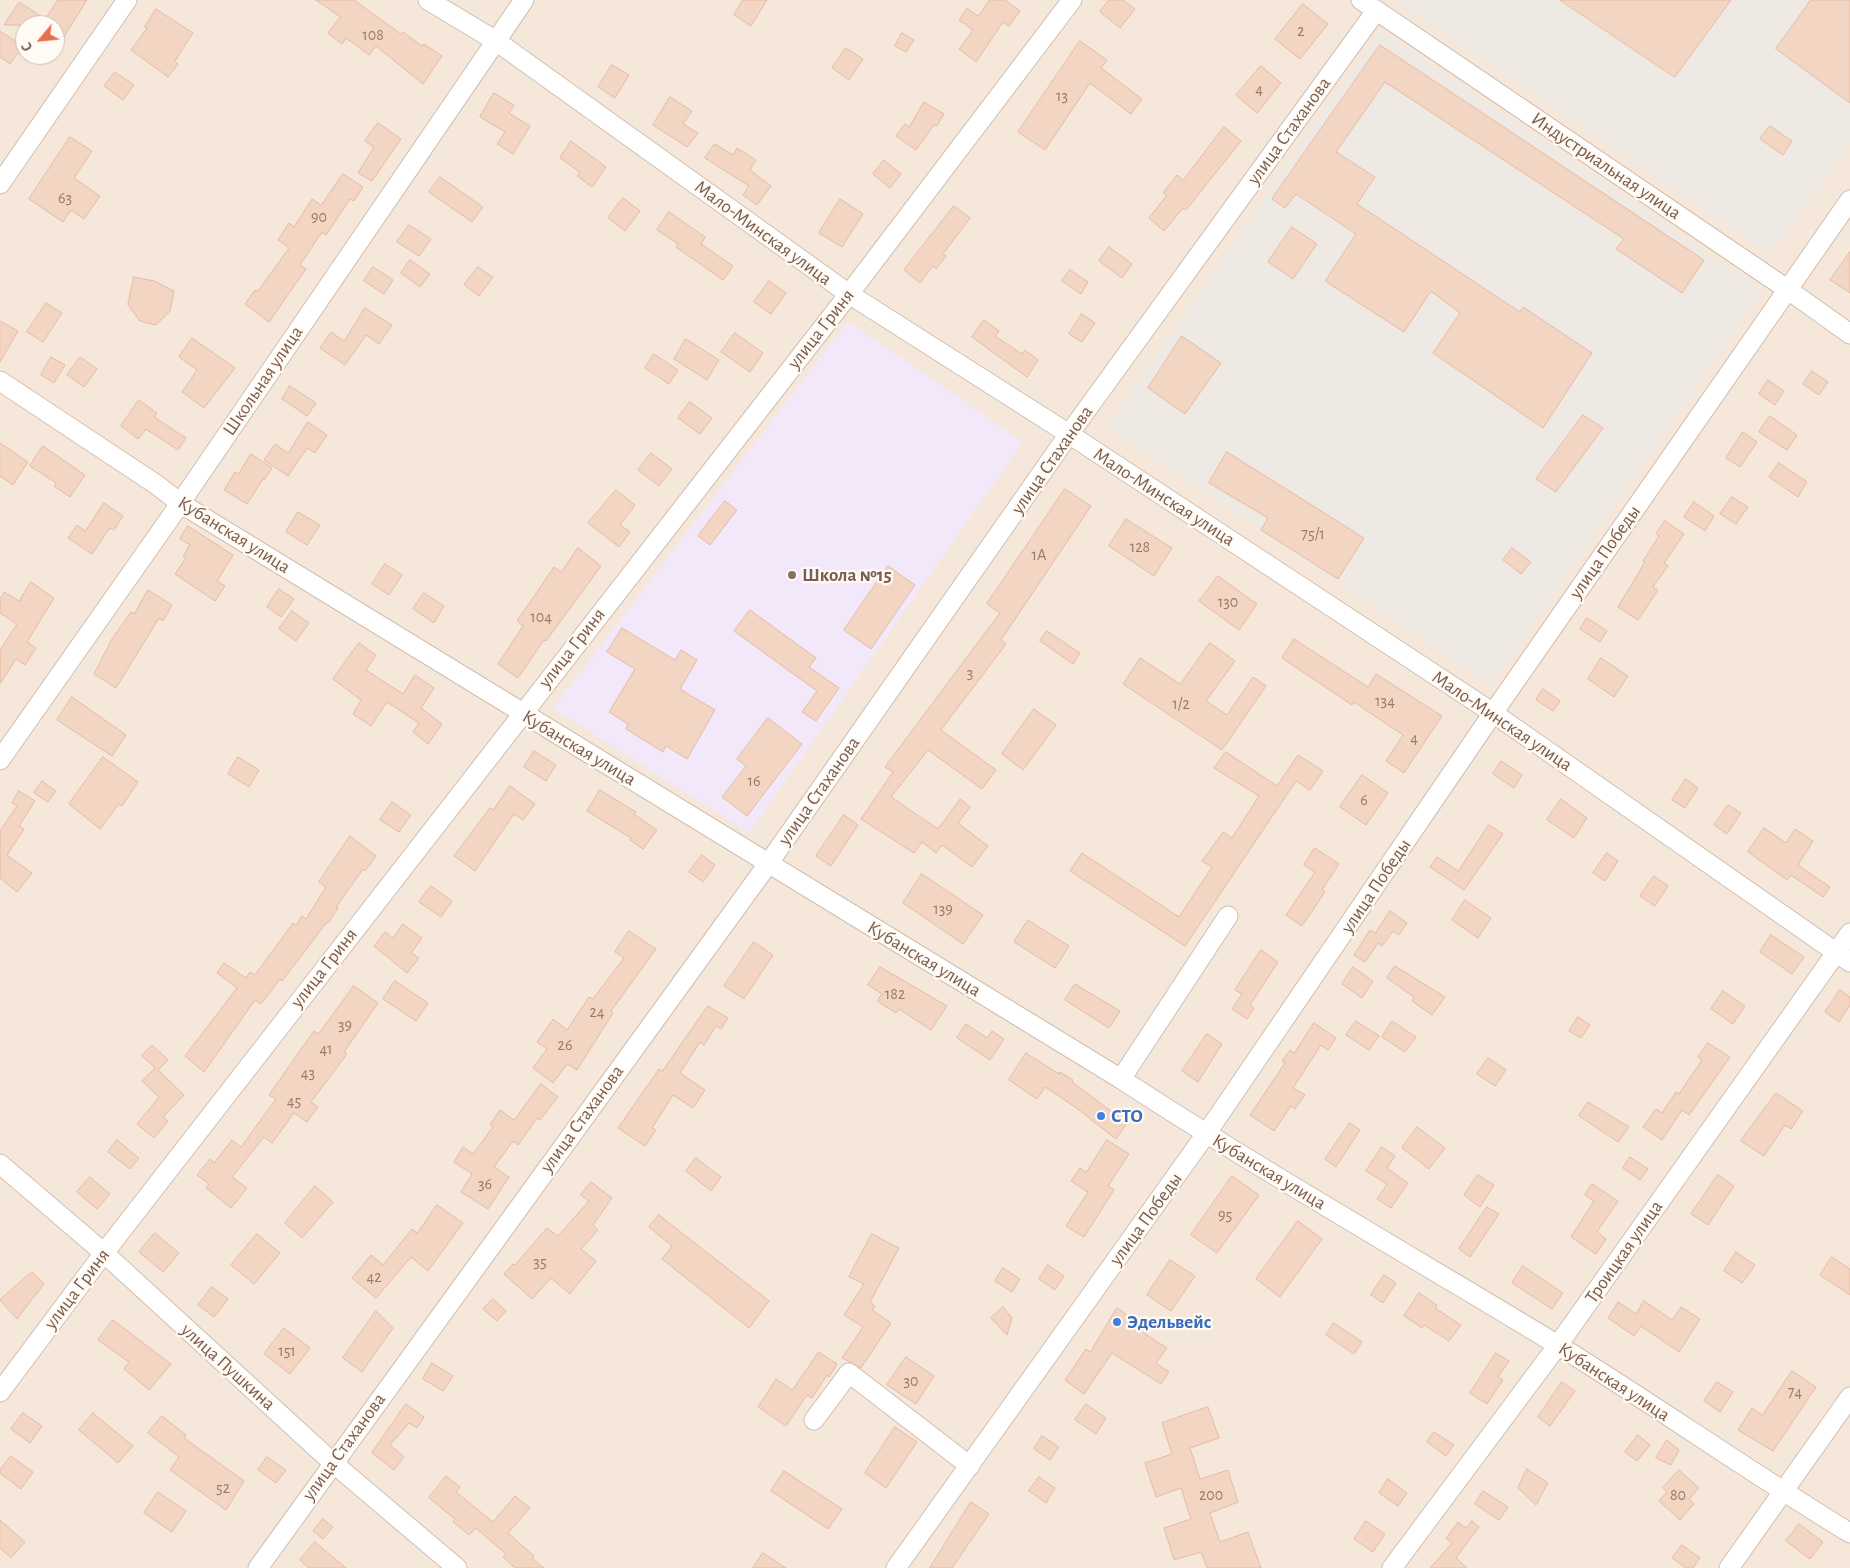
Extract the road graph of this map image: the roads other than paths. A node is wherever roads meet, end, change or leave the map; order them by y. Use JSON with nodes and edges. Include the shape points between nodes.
{"nodes":[{"id":1,"x":127,"y":0,"type":"edge"},
{"id":2,"x":428,"y":0,"type":"edge"},
{"id":3,"x":524,"y":0,"type":"edge"},
{"id":4,"x":1072,"y":0,"type":"edge"},
{"id":5,"x":1368,"y":5,"type":"edge"},
{"id":6,"x":496,"y":41,"type":"junction"},
{"id":7,"x":0,"y":184,"type":"edge"},
{"id":8,"x":1850,"y":200,"type":"edge"},
{"id":9,"x":1787,"y":289,"type":"junction"},
{"id":10,"x":849,"y":294,"type":"junction"},
{"id":11,"x":1850,"y":334,"type":"edge"},
{"id":12,"x":0,"y":382,"type":"edge"},
{"id":13,"x":1069,"y":434,"type":"junction"},
{"id":14,"x":180,"y":503,"type":"junction"},
{"id":15,"x":522,"y":713,"type":"junction"},
{"id":16,"x":1493,"y":714,"type":"junction"},
{"id":17,"x":0,"y":760,"type":"edge"},
{"id":18,"x":768,"y":864,"type":"junction"},
{"id":19,"x":1228,"y":916,"type":"dead end"},
{"id":20,"x":1850,"y":932,"type":"edge"},
{"id":21,"x":1843,"y":957,"type":"edge"},
{"id":22,"x":1121,"y":1079,"type":"junction"},
{"id":23,"x":1206,"y":1134,"type":"junction"},
{"id":24,"x":0,"y":1164,"type":"edge"},
{"id":25,"x":104,"y":1253,"type":"junction"},
{"id":26,"x":1558,"y":1345,"type":"junction"},
{"id":27,"x":0,"y":1392,"type":"edge"},
{"id":28,"x":1850,"y":1397,"type":"edge"},
{"id":29,"x":814,"y":1420,"type":"dead end"},
{"id":30,"x":332,"y":1462,"type":"junction"},
{"id":31,"x":970,"y":1466,"type":"junction"},
{"id":32,"x":1782,"y":1492,"type":"junction"},
{"id":33,"x":1850,"y":1534,"type":"edge"},
{"id":34,"x":258,"y":1568,"type":"edge"},
{"id":35,"x":457,"y":1568,"type":"edge"},
{"id":36,"x":896,"y":1568,"type":"edge"},
{"id":37,"x":1392,"y":1568,"type":"edge"},
{"id":38,"x":1729,"y":1568,"type":"edge"}],
"edges":[{"from":1,"to":7,"type":"street"},
{"from":2,"to":6,"type":"street","name":"Мало-Минская улица"},
{"from":3,"to":6,"type":"street","name":"Школьная улица"},
{"from":4,"to":10,"type":"street","name":"улица Гриня"},
{"from":5,"to":9,"type":"street","name":"Индустриальная улица"},
{"from":5,"to":13,"type":"street","name":"улица Стаханова"},
{"from":6,"to":10,"type":"street","name":"Мало-Минская улица"},
{"from":6,"to":14,"type":"street","name":"Школьная улица"},
{"from":8,"to":9,"type":"street","name":"улица Победы"},
{"from":9,"to":11,"type":"street","name":"Индустриальная улица"},
{"from":9,"to":16,"type":"street","name":"улица Победы"},
{"from":10,"to":13,"type":"street","name":"Мало-Минская улица"},
{"from":10,"to":15,"type":"street","name":"улица Гриня"},
{"from":12,"to":14,"type":"street","name":"Кубанская улица"},
{"from":13,"to":16,"type":"street","name":"Мало-Минская улица"},
{"from":13,"to":18,"type":"street","name":"улица Стаханова"},
{"from":14,"to":15,"type":"street","name":"Кубанская улица"},
{"from":14,"to":17,"type":"street","name":"Школьная улица"},
{"from":15,"to":18,"type":"street","name":"Кубанская улица"},
{"from":15,"to":25,"type":"street","name":"улица Гриня"},
{"from":16,"to":21,"type":"street","name":"Мало-Минская улица"},
{"from":16,"to":23,"type":"street","name":"улица Победы"},
{"from":18,"to":22,"type":"street","name":"Кубанская улица"},
{"from":18,"to":30,"type":"street","name":"улица Стаханова"},
{"from":19,"to":22,"type":"street"},
{"from":20,"to":21,"type":"street","name":"Троицкая улица"},
{"from":21,"to":26,"type":"street","name":"Троицкая улица"},
{"from":22,"to":23,"type":"street","name":"Кубанская улица"},
{"from":23,"to":26,"type":"street","name":"Кубанская улица"},
{"from":23,"to":31,"type":"street","name":"улица Победы"},
{"from":24,"to":25,"type":"street","name":"улица Пушкина"},
{"from":25,"to":27,"type":"street","name":"улица Гриня"},
{"from":25,"to":30,"type":"street","name":"улица Пушкина"},
{"from":26,"to":32,"type":"street","name":"Кубанская улица"},
{"from":26,"to":37,"type":"street","name":"Троицкая улица"},
{"from":28,"to":32,"type":"street"},
{"from":29,"to":31,"type":"street","via":[[849,1373]]},
{"from":30,"to":34,"type":"street","name":"улица Стаханова"},
{"from":30,"to":35,"type":"street","name":"улица Пушкина"},
{"from":31,"to":36,"type":"street","name":"улица Победы"},
{"from":32,"to":33,"type":"street","name":"Кубанская улица"},
{"from":32,"to":38,"type":"street"}]}
